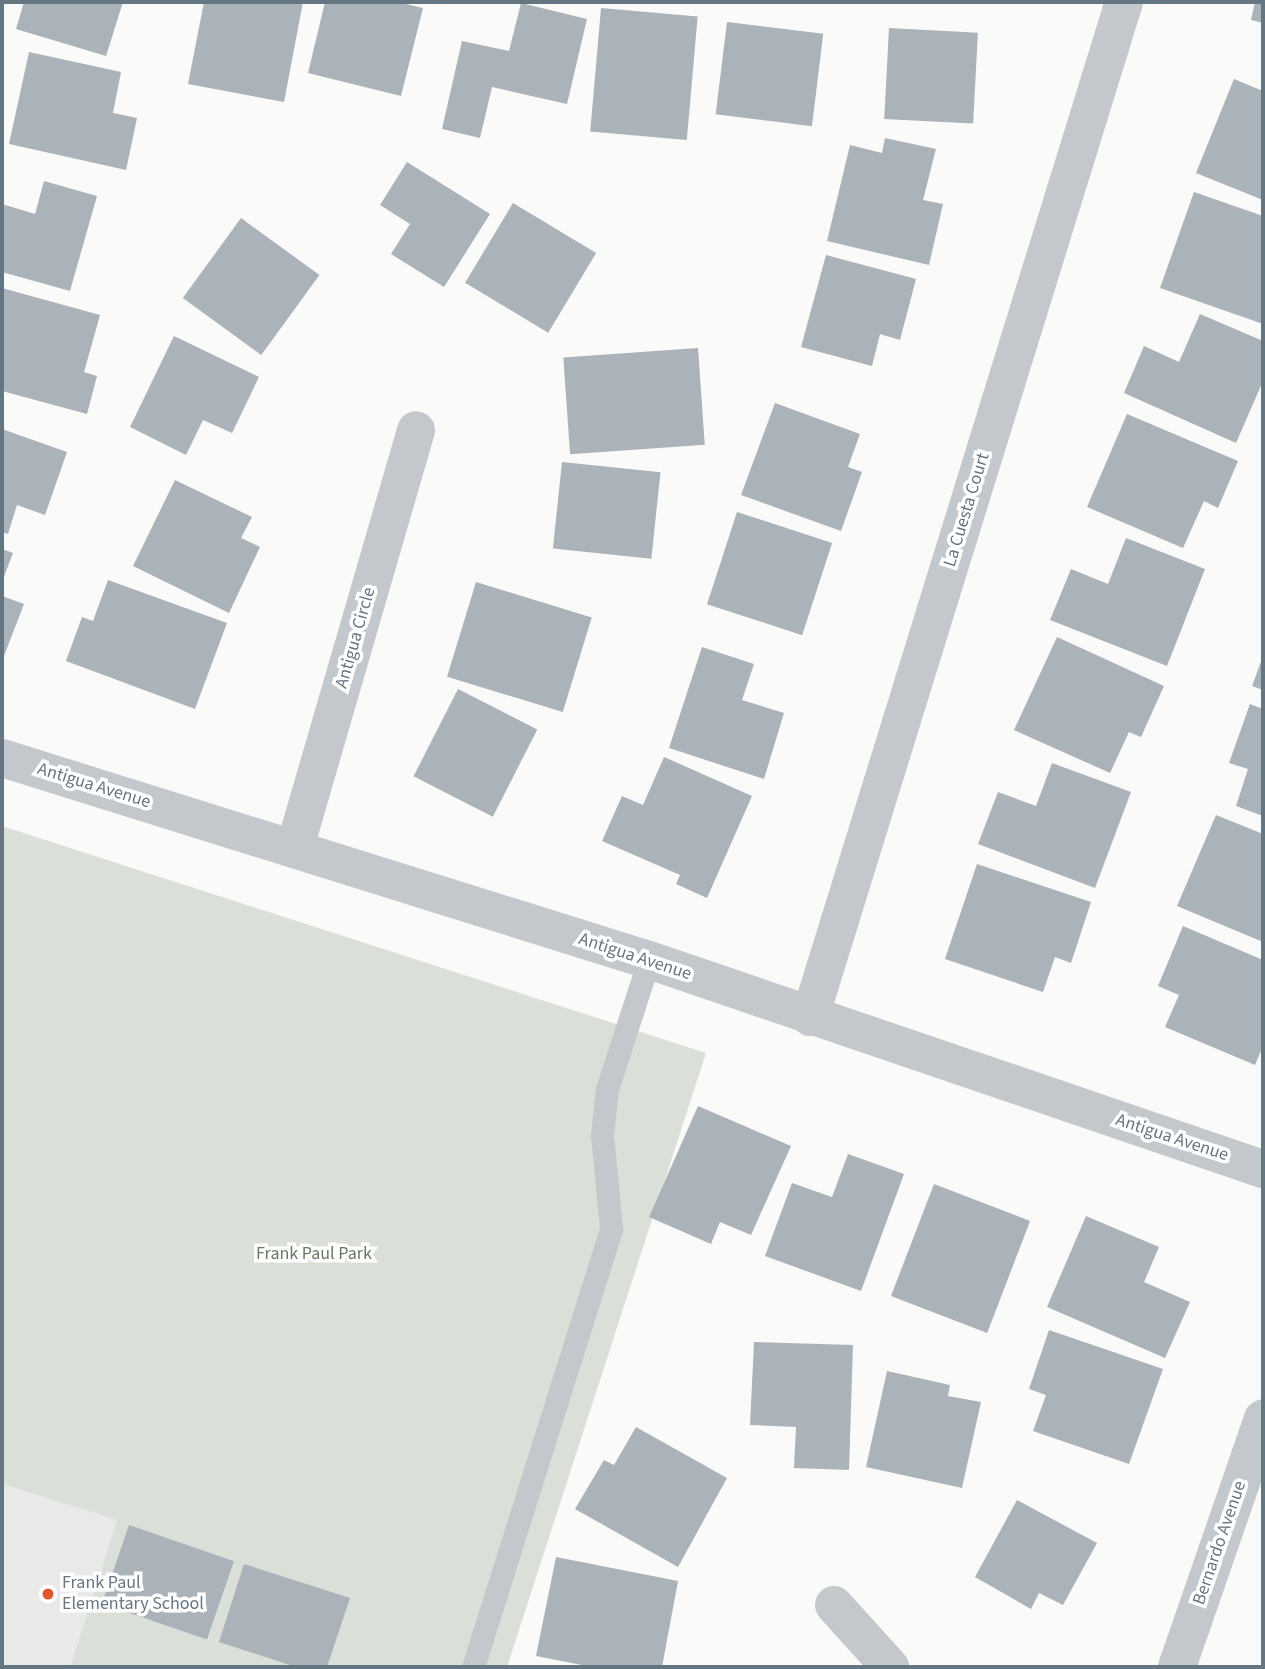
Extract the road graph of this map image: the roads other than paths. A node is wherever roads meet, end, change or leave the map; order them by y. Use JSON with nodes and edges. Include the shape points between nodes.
{"nodes":[{"id":1,"x":1124,"y":2,"type":"edge"},
{"id":2,"x":416,"y":430,"type":"dead end"},
{"id":3,"x":2,"y":758,"type":"edge"},
{"id":4,"x":295,"y":847,"type":"junction"},
{"id":5,"x":649,"y":960,"type":"junction"},
{"id":6,"x":810,"y":1017,"type":"junction"},
{"id":7,"x":1263,"y":1169,"type":"edge"},
{"id":8,"x":1263,"y":1418,"type":"edge"},
{"id":9,"x":834,"y":1605,"type":"dead end"},
{"id":10,"x":473,"y":1667,"type":"edge"},
{"id":11,"x":890,"y":1667,"type":"edge"},
{"id":12,"x":1177,"y":1667,"type":"edge"}],
"edges":[{"from":1,"to":6,"type":"street","name":"La Cuesta Court"},
{"from":2,"to":4,"type":"street","name":"Antigua Circle"},
{"from":3,"to":4,"type":"street","name":"Antigua Avenue"},
{"from":4,"to":5,"type":"street","name":"Antigua Avenue"},
{"from":5,"to":6,"type":"street","name":"Antigua Avenue"},
{"from":5,"to":10,"type":"lane","via":[[607,1089],[602,1133],[611,1228]]},
{"from":6,"to":7,"type":"street","name":"Antigua Avenue"},
{"from":8,"to":12,"type":"street","name":"Bernardo Avenue"},
{"from":9,"to":11,"type":"street"}]}
